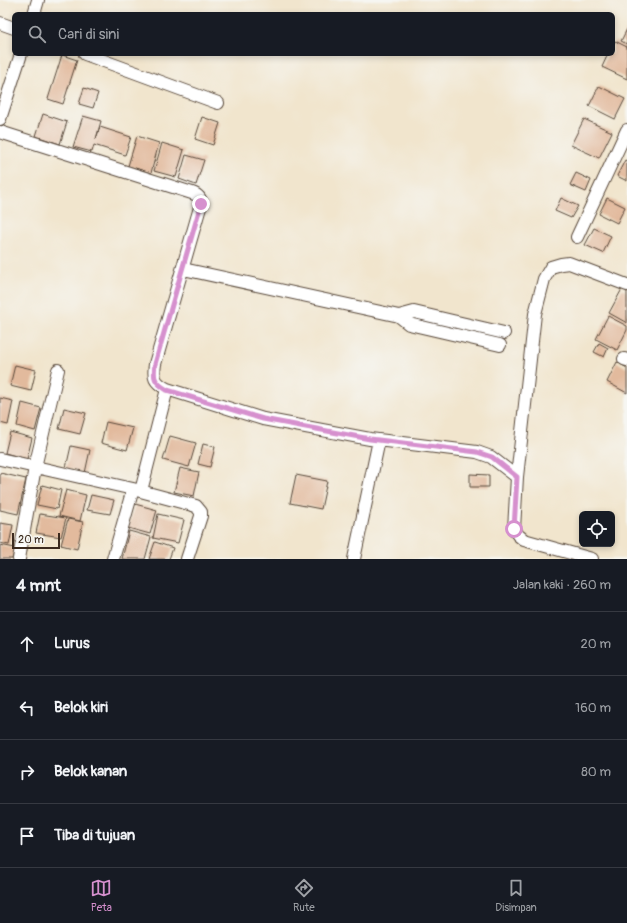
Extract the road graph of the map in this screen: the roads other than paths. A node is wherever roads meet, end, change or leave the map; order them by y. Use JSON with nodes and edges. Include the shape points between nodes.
{"nodes":[{"id":1,"x":38,"y":0,"type":"edge"},
{"id":2,"x":35,"y":12,"type":"edge"},
{"id":3,"x":0,"y":23,"type":"edge"},
{"id":4,"x":12,"y":27,"type":"edge"},
{"id":5,"x":20,"y":56,"type":"edge"},
{"id":6,"x":91,"y":56,"type":"edge"},
{"id":7,"x":218,"y":103,"type":"dead end"},
{"id":8,"x":0,"y":119,"type":"edge"},
{"id":9,"x":627,"y":130,"type":"edge"},
{"id":10,"x":0,"y":132,"type":"edge"},
{"id":11,"x":577,"y":237,"type":"dead end"},
{"id":12,"x":182,"y":269,"type":"junction"},
{"id":13,"x":627,"y":285,"type":"edge"},
{"id":14,"x":399,"y":316,"type":"junction"},
{"id":15,"x":504,"y":333,"type":"dead end"},
{"id":16,"x":500,"y":345,"type":"dead end"},
{"id":17,"x":58,"y":370,"type":"dead end"},
{"id":18,"x":167,"y":390,"type":"junction"},
{"id":19,"x":378,"y":440,"type":"junction"},
{"id":20,"x":0,"y":459,"type":"edge"},
{"id":21,"x":35,"y":467,"type":"junction"},
{"id":22,"x":515,"y":476,"type":"junction"},
{"id":23,"x":137,"y":490,"type":"junction"},
{"id":24,"x":19,"y":559,"type":"edge"},
{"id":25,"x":113,"y":559,"type":"edge"},
{"id":26,"x":187,"y":559,"type":"edge"},
{"id":27,"x":354,"y":559,"type":"edge"},
{"id":28,"x":592,"y":559,"type":"edge"}],
"edges":[{"from":1,"to":2,"type":"street"},
{"from":3,"to":4,"type":"street"},
{"from":5,"to":8,"type":"street"},
{"from":6,"to":7,"type":"street"},
{"from":9,"to":11,"type":"street"},
{"from":10,"to":12,"type":"street","via":[[197,195],[201,199],[201,204]]},
{"from":12,"to":14,"type":"street"},
{"from":12,"to":18,"type":"street","via":[[155,364],[154,375],[157,383]]},
{"from":13,"to":22,"type":"street","via":[[570,263],[551,267],[544,278],[535,314]]},
{"from":14,"to":15,"type":"street","via":[[414,312]]},
{"from":14,"to":16,"type":"street","via":[[409,324]]},
{"from":17,"to":21,"type":"street"},
{"from":18,"to":19,"type":"street","via":[[263,419]]},
{"from":18,"to":23,"type":"street"},
{"from":19,"to":22,"type":"street","via":[[477,452],[492,457]]},
{"from":19,"to":27,"type":"street"},
{"from":20,"to":21,"type":"street"},
{"from":21,"to":23,"type":"street"},
{"from":21,"to":24,"type":"street"},
{"from":22,"to":28,"type":"street","via":[[514,529],[518,535],[534,544]]},
{"from":23,"to":25,"type":"street"},
{"from":23,"to":26,"type":"street","via":[[196,506],[201,512]]}]}
